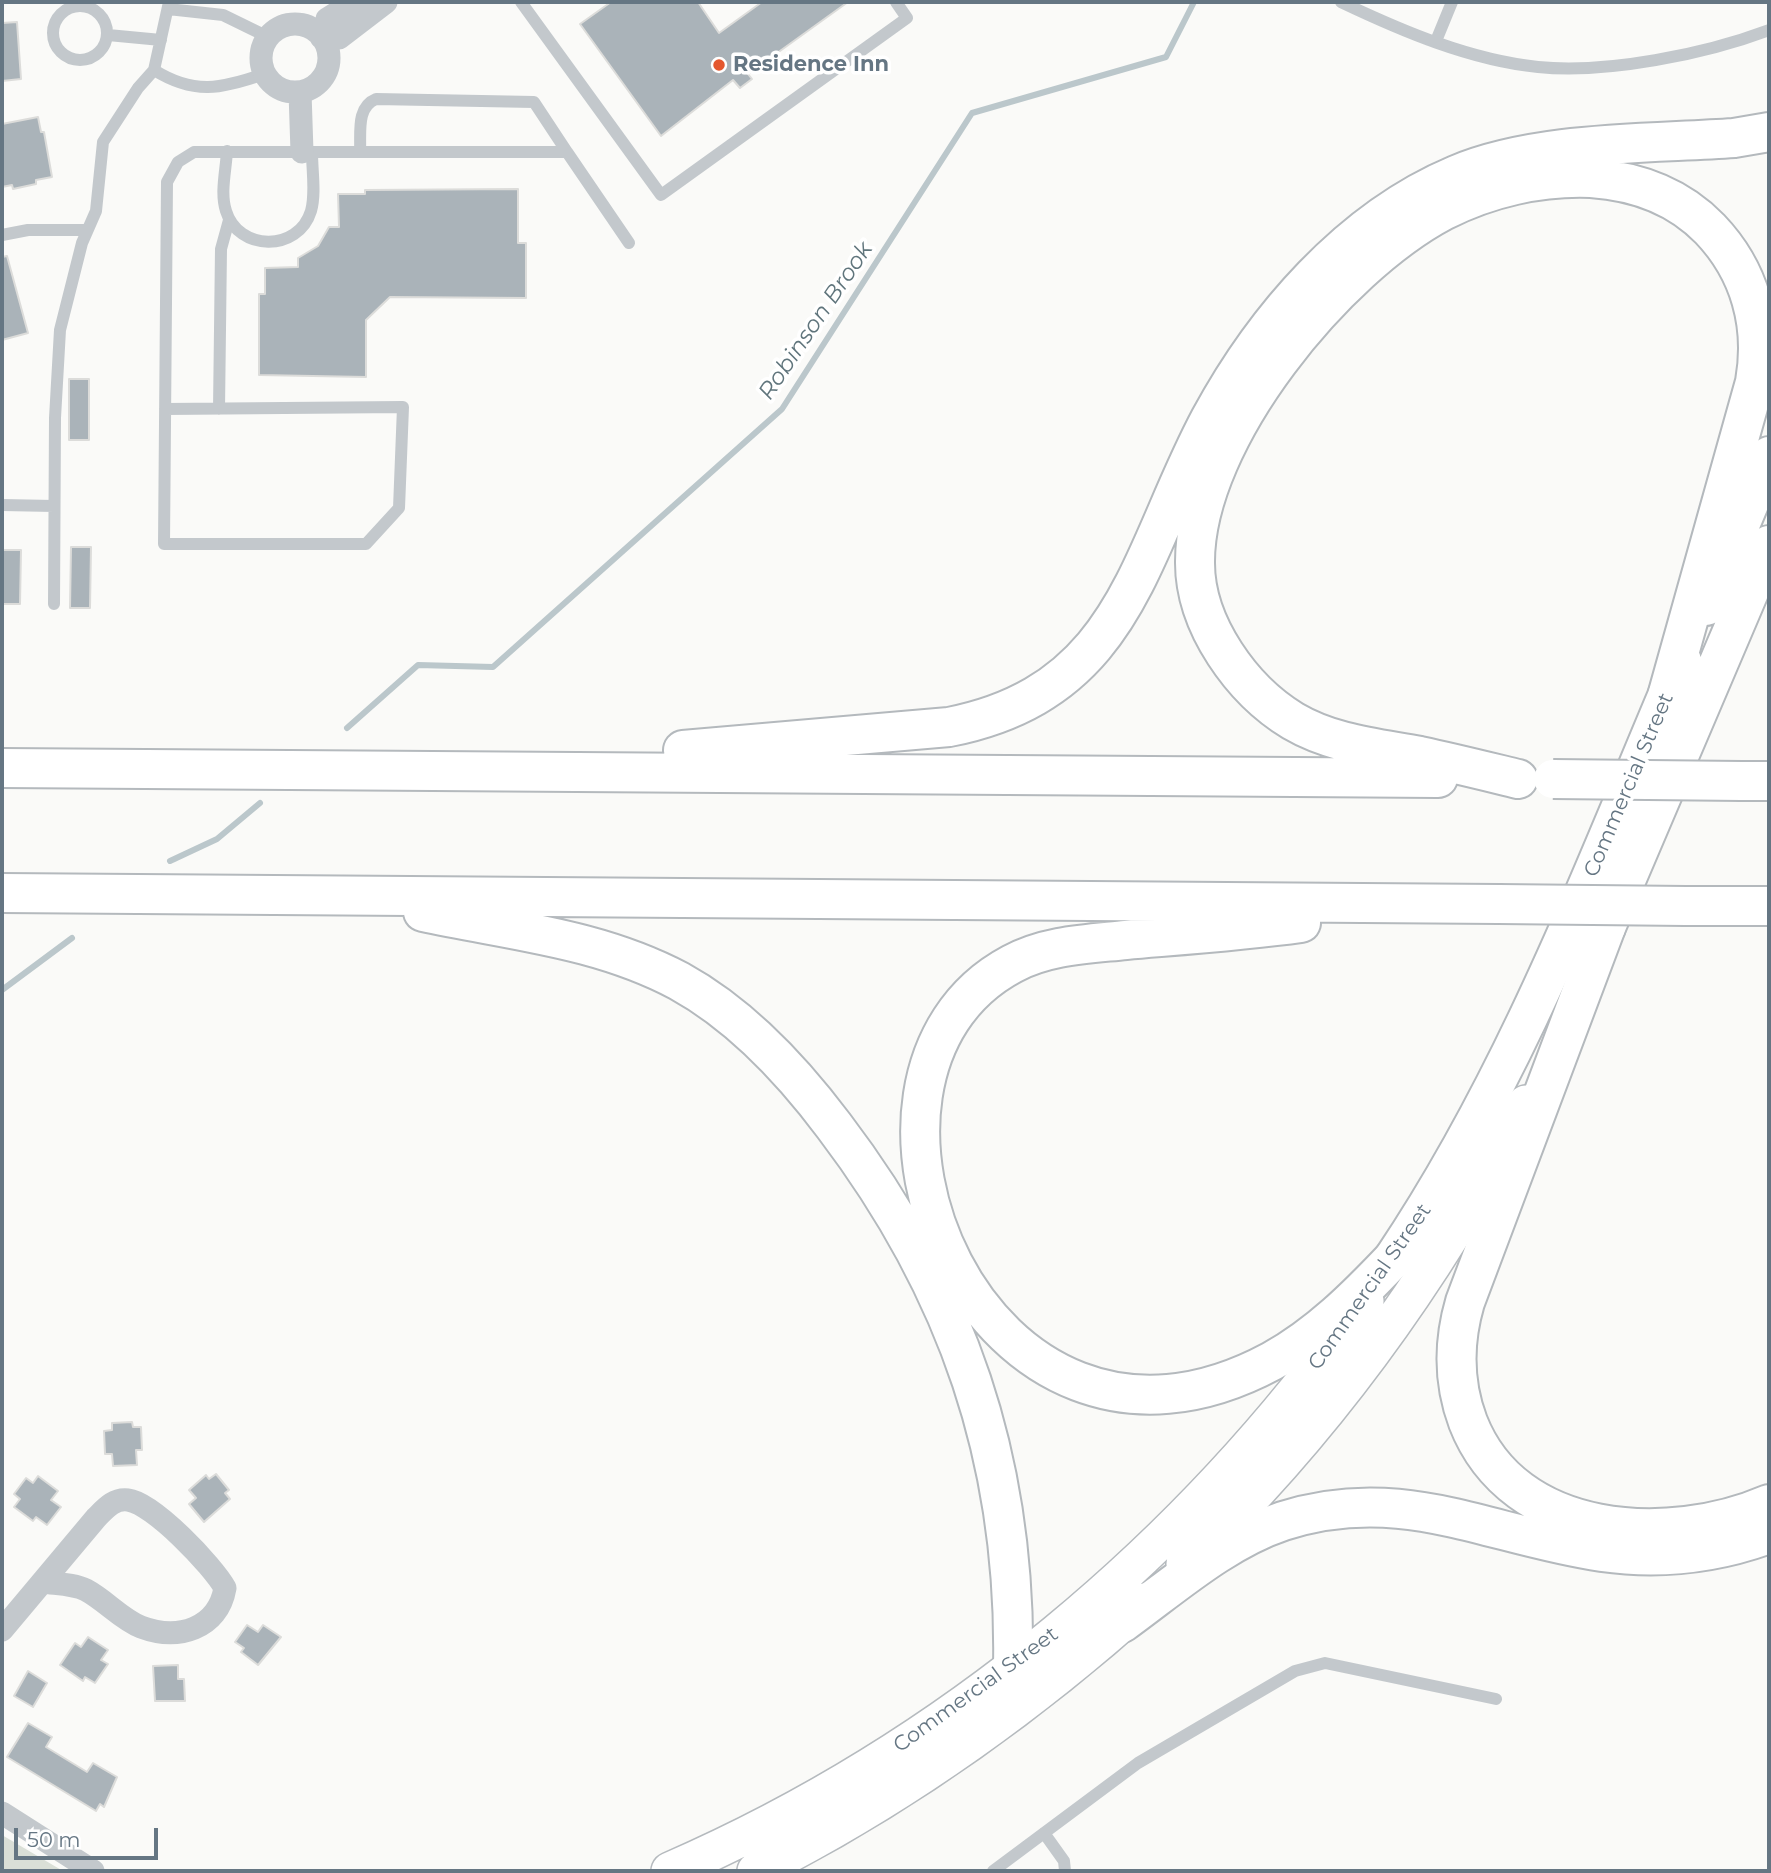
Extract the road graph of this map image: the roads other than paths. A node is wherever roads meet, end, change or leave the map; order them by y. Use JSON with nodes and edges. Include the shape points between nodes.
{"nodes":[{"id":1,"x":354,"y":2,"type":"edge"},
{"id":2,"x":386,"y":2,"type":"edge"},
{"id":3,"x":521,"y":2,"type":"edge"},
{"id":4,"x":896,"y":2,"type":"edge"},
{"id":5,"x":1341,"y":2,"type":"edge"},
{"id":6,"x":1452,"y":2,"type":"edge"},
{"id":7,"x":169,"y":6,"type":"edge"},
{"id":8,"x":1769,"y":30,"type":"edge"},
{"id":9,"x":108,"y":35,"type":"junction"},
{"id":10,"x":323,"y":35,"type":"junction"},
{"id":11,"x":268,"y":37,"type":"junction"},
{"id":12,"x":161,"y":40,"type":"junction"},
{"id":13,"x":1436,"y":41,"type":"junction"},
{"id":14,"x":154,"y":70,"type":"junction"},
{"id":15,"x":264,"y":74,"type":"junction"},
{"id":16,"x":300,"y":92,"type":"junction"},
{"id":17,"x":1769,"y":132,"type":"edge"},
{"id":18,"x":227,"y":151,"type":"junction"},
{"id":19,"x":307,"y":152,"type":"junction"},
{"id":20,"x":360,"y":152,"type":"junction"},
{"id":21,"x":568,"y":152,"type":"junction"},
{"id":22,"x":229,"y":220,"type":"junction"},
{"id":23,"x":87,"y":230,"type":"junction"},
{"id":24,"x":2,"y":236,"type":"edge"},
{"id":25,"x":629,"y":243,"type":"dead end"},
{"id":26,"x":165,"y":409,"type":"junction"},
{"id":27,"x":219,"y":409,"type":"junction"},
{"id":28,"x":1769,"y":456,"type":"edge"},
{"id":29,"x":2,"y":505,"type":"edge"},
{"id":30,"x":54,"y":506,"type":"junction"},
{"id":31,"x":1769,"y":545,"type":"edge"},
{"id":32,"x":54,"y":604,"type":"dead end"},
{"id":33,"x":1668,"y":693,"type":"junction"},
{"id":34,"x":2,"y":768,"type":"edge"},
{"id":35,"x":519,"y":772,"type":"junction"},
{"id":36,"x":1535,"y":779,"type":"junction"},
{"id":37,"x":1756,"y":781,"type":"edge"},
{"id":38,"x":2,"y":893,"type":"edge"},
{"id":39,"x":346,"y":895,"type":"junction"},
{"id":40,"x":1430,"y":903,"type":"junction"},
{"id":41,"x":1769,"y":906,"type":"edge"},
{"id":42,"x":1606,"y":927,"type":"junction"},
{"id":43,"x":1393,"y":1259,"type":"junction"},
{"id":44,"x":1769,"y":1504,"type":"edge"},
{"id":45,"x":1769,"y":1534,"type":"edge"},
{"id":46,"x":43,"y":1582,"type":"junction"},
{"id":47,"x":1122,"y":1623,"type":"junction"},
{"id":48,"x":2,"y":1630,"type":"edge"},
{"id":49,"x":1013,"y":1667,"type":"junction"},
{"id":50,"x":1496,"y":1699,"type":"dead end"},
{"id":51,"x":2,"y":1813,"type":"edge"},
{"id":52,"x":1044,"y":1833,"type":"junction"},
{"id":53,"x":997,"y":1870,"type":"edge"},
{"id":54,"x":93,"y":1871,"type":"edge"},
{"id":55,"x":670,"y":1871,"type":"edge"},
{"id":56,"x":756,"y":1871,"type":"edge"},
{"id":57,"x":1065,"y":1871,"type":"edge"}],
"edges":[{"from":1,"to":10,"type":"street","via":[[327,19]]},
{"from":2,"to":10,"type":"street","via":[[339,38]]},
{"from":3,"to":4,"type":"lane","via":[[662,195],[907,18]]},
{"from":5,"to":13,"type":"lane"},
{"from":6,"to":13,"type":"lane"},
{"from":7,"to":11,"type":"lane","via":[[223,15]]},
{"from":7,"to":12,"type":"lane"},
{"from":8,"to":13,"type":"lane","via":[[1714,49],[1623,65],[1553,67],[1477,56]]},
{"from":9,"to":9,"type":"lane","via":[[99,12],[83,5],[66,9],[53,30],[62,53],[78,60],[101,51]]},
{"from":9,"to":12,"type":"lane"},
{"from":10,"to":11,"type":"street","via":[[293,24]]},
{"from":10,"to":16,"type":"street","via":[[327,70],[317,85]]},
{"from":11,"to":15,"type":"street","via":[[260,55]]},
{"from":12,"to":14,"type":"lane"},
{"from":14,"to":15,"type":"lane","via":[[173,82],[196,88]]},
{"from":14,"to":23,"type":"lane","via":[[103,142],[96,211]]},
{"from":15,"to":16,"type":"street","via":[[284,91]]},
{"from":16,"to":19,"type":"street"},
{"from":17,"to":35,"type":"highway","via":[[1515,157],[1443,180],[1374,224],[1291,302],[1228,389],[1110,628],[1068,672],[1018,704],[948,727],[678,750]]},
{"from":18,"to":19,"type":"lane"},
{"from":18,"to":22,"type":"lane","via":[[223,197]]},
{"from":18,"to":26,"type":"lane","via":[[194,152],[178,162],[167,182]]},
{"from":19,"to":20,"type":"lane"},
{"from":19,"to":22,"type":"lane","via":[[311,211],[299,230],[279,242],[256,241]]},
{"from":20,"to":21,"type":"lane"},
{"from":20,"to":21,"type":"lane","via":[[362,111],[376,99],[534,102]]},
{"from":21,"to":25,"type":"lane"},
{"from":22,"to":27,"type":"lane","via":[[221,249]]},
{"from":23,"to":24,"type":"lane","via":[[28,230]]},
{"from":23,"to":30,"type":"lane","via":[[60,330]]},
{"from":26,"to":27,"type":"lane"},
{"from":26,"to":27,"type":"lane","via":[[164,544],[366,544],[400,508],[403,407]]},
{"from":28,"to":33,"type":"highway","name":"Commercial Street"},
{"from":29,"to":30,"type":"lane"},
{"from":30,"to":32,"type":"lane"},
{"from":31,"to":42,"type":"highway","name":"Commercial Street"},
{"from":33,"to":36,"type":"highway","via":[[1755,382],[1758,335],[1746,282],[1726,247],[1703,222],[1642,187],[1597,179],[1548,179],[1469,199],[1420,225],[1370,262],[1313,319],[1276,365],[1214,476],[1197,537],[1195,575],[1207,617],[1226,654],[1260,696],[1296,722],[1349,743]]},
{"from":33,"to":43,"type":"highway","name":"Commercial Street","via":[[1510,1057],[1449,1170]]},
{"from":34,"to":35,"type":"highway"},
{"from":35,"to":36,"type":"highway"},
{"from":36,"to":37,"type":"highway","bridge":true},
{"from":38,"to":39,"type":"highway"},
{"from":39,"to":40,"type":"highway"},
{"from":39,"to":49,"type":"highway","via":[[480,925],[567,938],[643,963],[730,1015],[813,1099],[902,1228],[941,1304],[972,1383],[1006,1519]]},
{"from":40,"to":41,"type":"highway","bridge":true},
{"from":40,"to":43,"type":"highway","via":[[1284,925],[1067,946],[1034,954],[993,976],[958,1010],[935,1053],[923,1108],[922,1152],[928,1195],[961,1279],[1015,1346],[1081,1383],[1160,1393],[1208,1386],[1246,1373],[1315,1332]]},
{"from":42,"to":44,"type":"highway","via":[[1461,1315],[1455,1357],[1462,1403],[1475,1438],[1505,1477],[1532,1499],[1568,1515],[1620,1526],[1672,1527],[1722,1520]]},
{"from":42,"to":47,"type":"main road","name":"Commercial Street","via":[[1557,1042],[1514,1126],[1404,1308],[1272,1473],[1199,1551]]},
{"from":43,"to":49,"type":"main road","name":"Commercial Street","via":[[1311,1372],[1220,1479],[1121,1577]]},
{"from":45,"to":47,"type":"highway","via":[[1704,1552],[1631,1555],[1586,1549],[1423,1510],[1334,1509],[1282,1521],[1246,1536]]},
{"from":46,"to":46,"type":"street","via":[[96,1518],[112,1503],[126,1499],[144,1505],[216,1571],[225,1588],[213,1618],[177,1634],[140,1627],[84,1588]]},
{"from":46,"to":48,"type":"street"},
{"from":47,"to":56,"type":"main road","name":"Commercial Street","via":[[1040,1691],[944,1760]]},
{"from":49,"to":55,"type":"main road","name":"Commercial Street","via":[[829,1791]]},
{"from":50,"to":52,"type":"lane","via":[[1325,1663],[1310,1665],[1138,1763]]},
{"from":51,"to":54,"type":"street"},
{"from":52,"to":53,"type":"lane"},
{"from":52,"to":57,"type":"lane","via":[[1064,1861]]}]}
